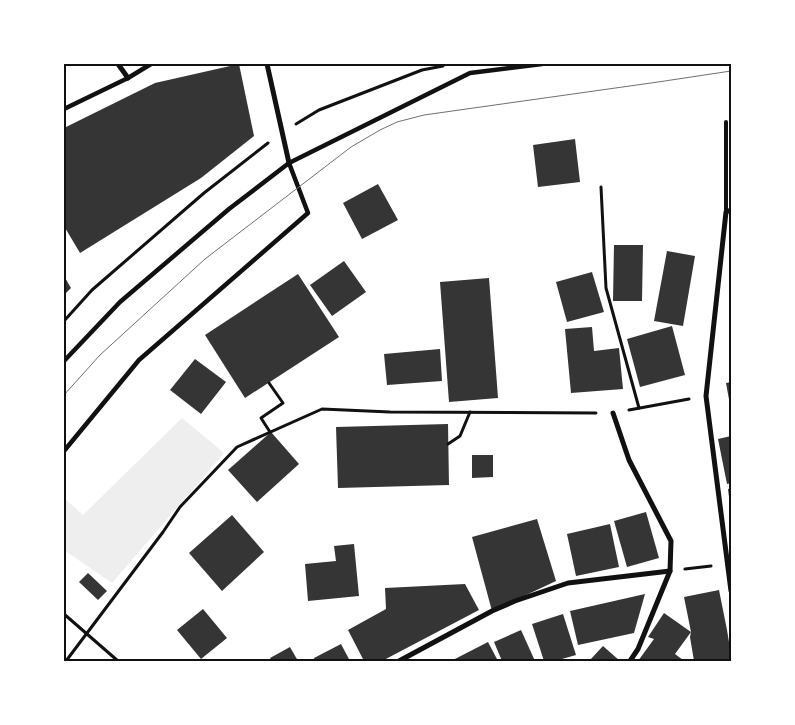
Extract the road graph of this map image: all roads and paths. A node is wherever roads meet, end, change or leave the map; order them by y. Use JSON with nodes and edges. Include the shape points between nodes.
{"nodes":[{"id":1,"x":118,"y":64,"type":"edge"},
{"id":2,"x":151,"y":64,"type":"edge"},
{"id":3,"x":267,"y":64,"type":"edge"},
{"id":4,"x":542,"y":64,"type":"edge"},
{"id":5,"x":128,"y":78,"type":"junction"},
{"id":6,"x":64,"y":109,"type":"edge"},
{"id":7,"x":726,"y":122,"type":"dead end"},
{"id":8,"x":289,"y":163,"type":"junction"},
{"id":9,"x":601,"y":187,"type":"dead end"},
{"id":10,"x":729,"y":211,"type":"edge"},
{"id":11,"x":64,"y":361,"type":"edge"},
{"id":12,"x":269,"y":383,"type":"dead end"},
{"id":13,"x":706,"y":396,"type":"junction"},
{"id":14,"x":639,"y":408,"type":"junction"},
{"id":15,"x":470,"y":412,"type":"junction"},
{"id":16,"x":613,"y":413,"type":"junction"},
{"id":17,"x":270,"y":432,"type":"junction"},
{"id":18,"x":448,"y":444,"type":"dead end"},
{"id":19,"x":64,"y":451,"type":"edge"},
{"id":20,"x":727,"y":564,"type":"junction"},
{"id":21,"x":670,"y":571,"type":"junction"},
{"id":22,"x":731,"y":592,"type":"edge"},
{"id":23,"x":64,"y":614,"type":"edge"},
{"id":24,"x":87,"y":634,"type":"junction"},
{"id":25,"x":66,"y":661,"type":"edge"},
{"id":26,"x":118,"y":661,"type":"edge"},
{"id":27,"x":400,"y":661,"type":"edge"},
{"id":28,"x":630,"y":661,"type":"edge"}],
"edges":[{"from":1,"to":5,"type":"street"},
{"from":2,"to":5,"type":"street"},
{"from":3,"to":8,"type":"street"},
{"from":4,"to":8,"type":"street","via":[[470,74]]},
{"from":5,"to":6,"type":"street"},
{"from":7,"to":10,"type":"lane"},
{"from":8,"to":11,"type":"street","via":[[229,209],[120,302]]},
{"from":8,"to":19,"type":"street","via":[[308,213],[139,360]]},
{"from":9,"to":14,"type":"path","via":[[606,288]]},
{"from":10,"to":13,"type":"street"},
{"from":12,"to":17,"type":"path","via":[[283,403],[261,418]]},
{"from":13,"to":14,"type":"path"},
{"from":13,"to":20,"type":"street"},
{"from":14,"to":16,"type":"path"},
{"from":15,"to":16,"type":"path"},
{"from":15,"to":17,"type":"path","via":[[322,409]]},
{"from":15,"to":18,"type":"path","via":[[460,436]]},
{"from":16,"to":21,"type":"street","via":[[629,460],[671,541]]},
{"from":17,"to":24,"type":"path","via":[[237,446],[180,507]]},
{"from":20,"to":21,"type":"path"},
{"from":20,"to":22,"type":"street"},
{"from":21,"to":27,"type":"street","via":[[568,583],[492,611]]},
{"from":21,"to":28,"type":"street"},
{"from":23,"to":24,"type":"path"},
{"from":24,"to":25,"type":"path"},
{"from":24,"to":26,"type":"path"}]}
